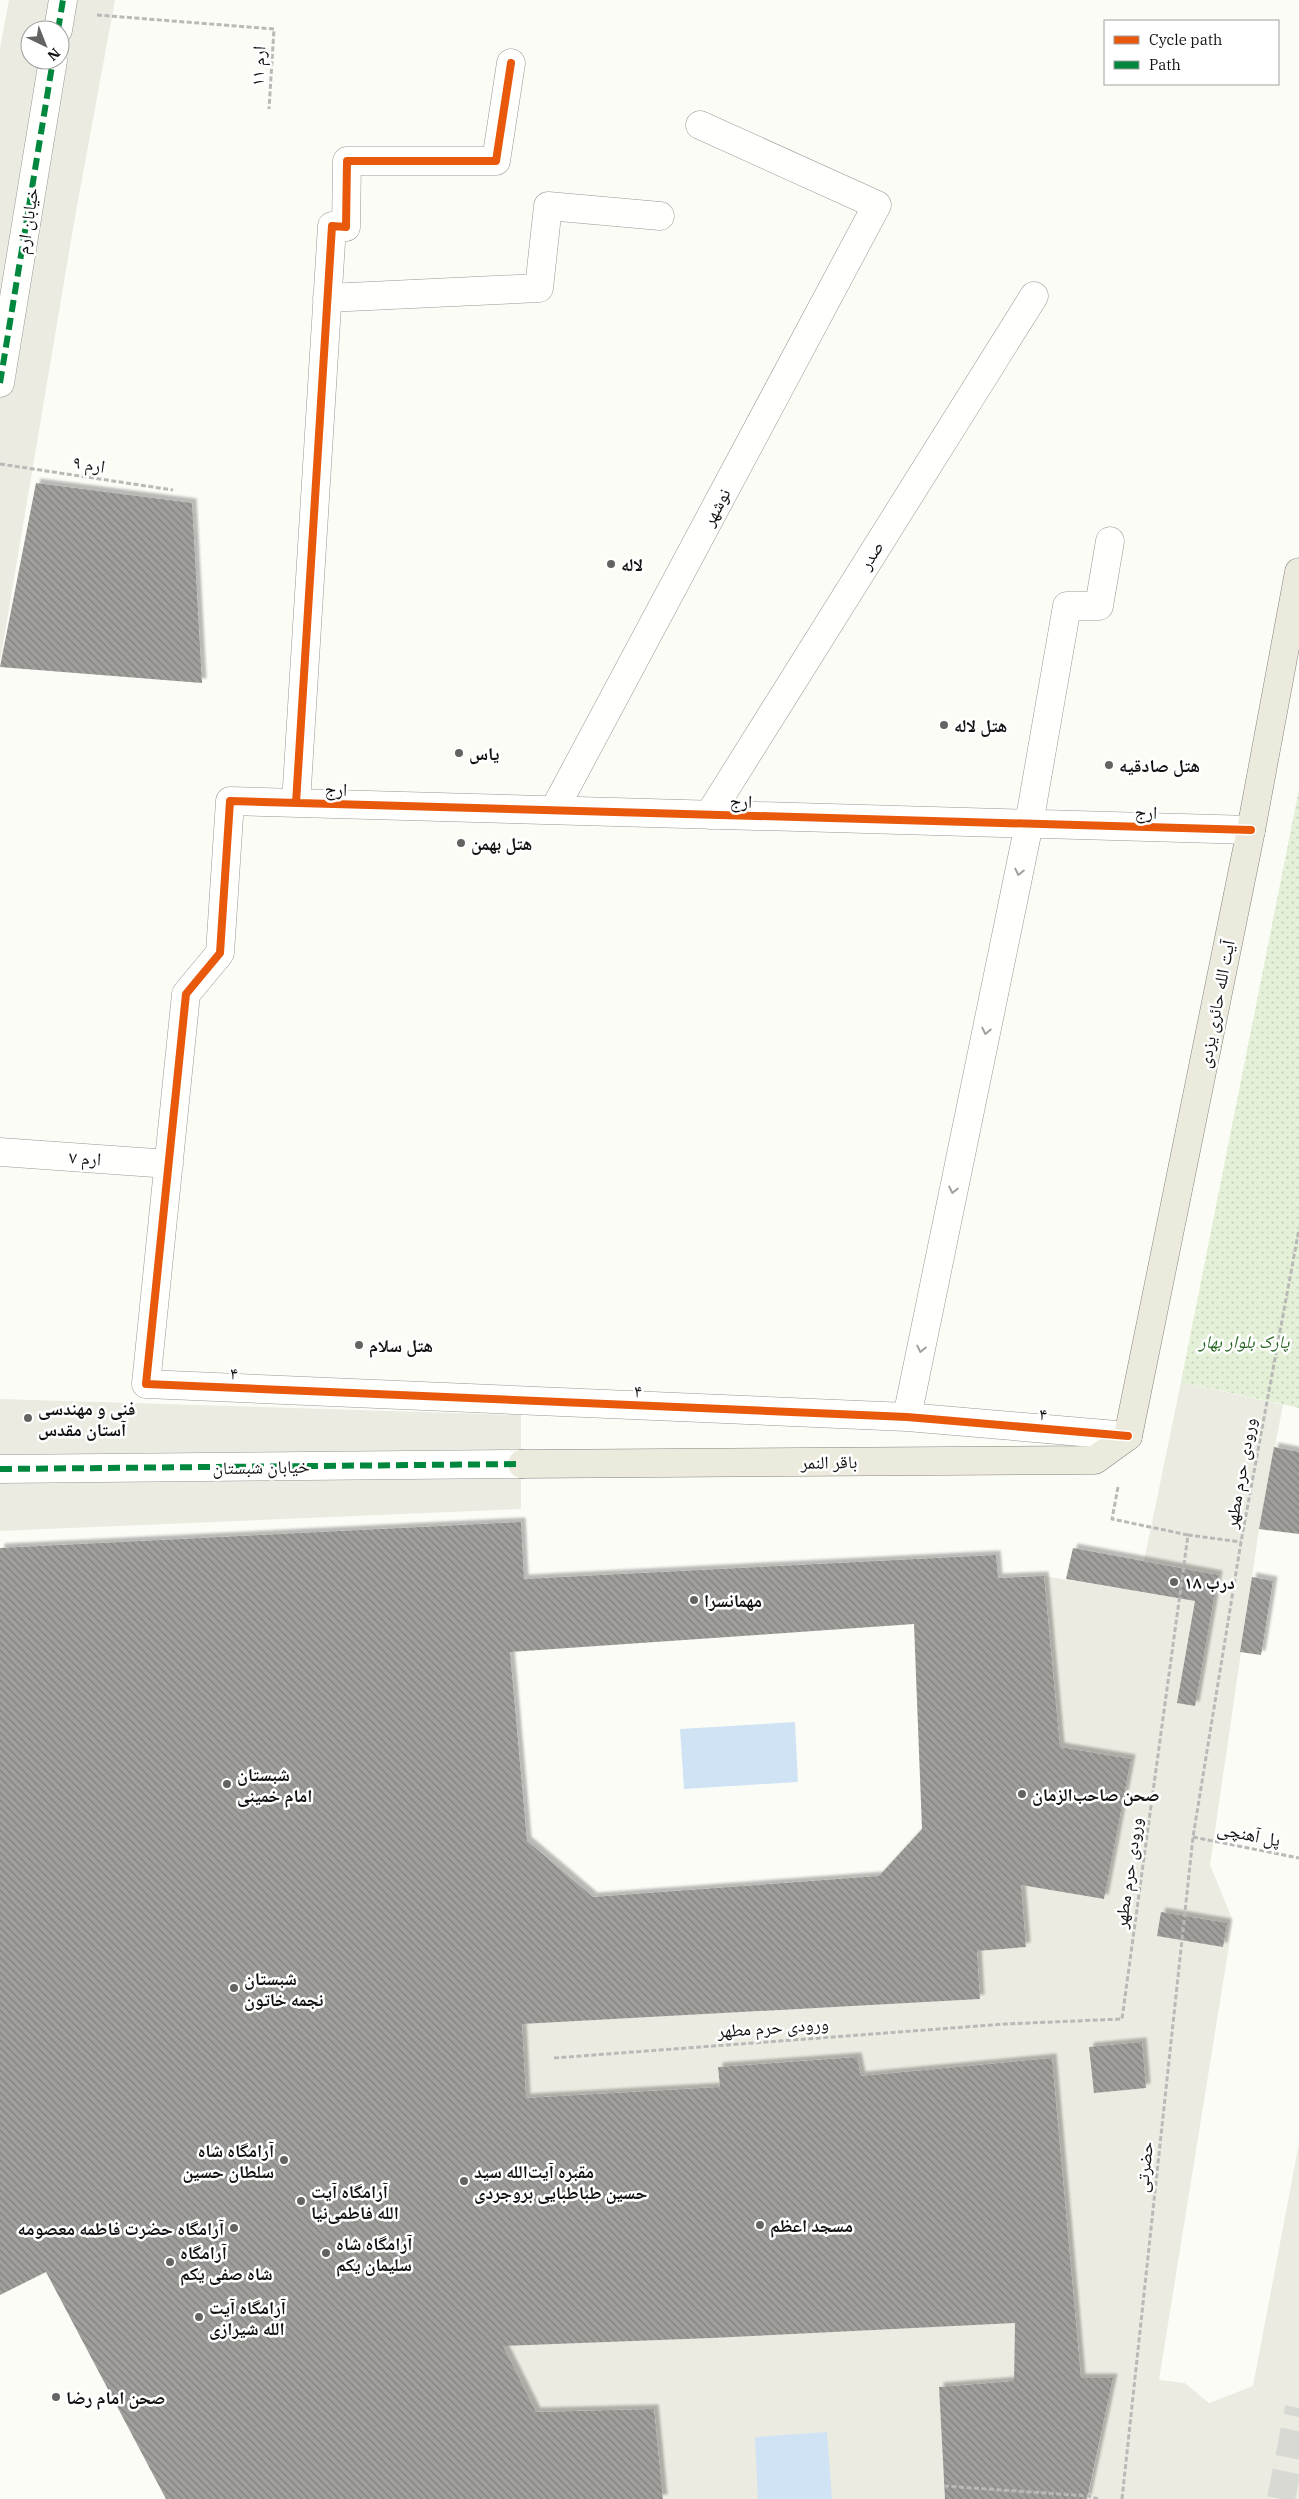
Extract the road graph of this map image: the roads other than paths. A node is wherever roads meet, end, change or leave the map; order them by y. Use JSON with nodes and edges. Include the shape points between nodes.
{"nodes":[{"id":1,"x":510,"y":63,"type":"dead end"},
{"id":2,"x":51,"y":70,"type":"edge"},
{"id":3,"x":700,"y":125,"type":"dead end"},
{"id":4,"x":660,"y":216,"type":"dead end"},
{"id":5,"x":1034,"y":296,"type":"dead end"},
{"id":6,"x":327,"y":298,"type":"junction"},
{"id":7,"x":0,"y":383,"type":"edge"},
{"id":8,"x":1110,"y":541,"type":"dead end"},
{"id":9,"x":1299,"y":572,"type":"edge"},
{"id":10,"x":296,"y":803,"type":"junction"},
{"id":11,"x":554,"y":810,"type":"junction"},
{"id":12,"x":709,"y":815,"type":"junction"},
{"id":13,"x":1029,"y":824,"type":"junction"},
{"id":14,"x":1251,"y":830,"type":"junction"},
{"id":15,"x":0,"y":1152,"type":"edge"},
{"id":16,"x":169,"y":1164,"type":"junction"},
{"id":17,"x":906,"y":1417,"type":"junction"},
{"id":18,"x":1128,"y":1436,"type":"junction"},
{"id":19,"x":522,"y":1464,"type":"joint"},
{"id":20,"x":0,"y":1469,"type":"edge"}],
"edges":[{"from":1,"to":6,"type":"street","via":[[496,161],[347,161],[346,227],[332,226]]},
{"from":2,"to":7,"type":"street","name":"خیابان ارم"},
{"from":3,"to":11,"type":"street","name":"نوشهر","via":[[878,204]]},
{"from":4,"to":6,"type":"street","via":[[548,206],[539,288]]},
{"from":5,"to":12,"type":"street","name":"صدر"},
{"from":6,"to":10,"type":"street"},
{"from":8,"to":13,"type":"street","via":[[1099,606],[1067,606]]},
{"from":9,"to":14,"type":"main road","name":"آیت الله‌ حائری‌ یزدی"},
{"from":10,"to":11,"type":"street","name":"ارج"},
{"from":10,"to":16,"type":"street","name":"ارج","via":[[230,801],[220,953],[186,994]]},
{"from":11,"to":12,"type":"street","name":"ارج"},
{"from":12,"to":13,"type":"street","name":"ارج"},
{"from":13,"to":14,"type":"street","name":"ارج"},
{"from":13,"to":17,"type":"street","one_way":true},
{"from":14,"to":18,"type":"main road","name":"آیت الله‌ حائری‌ یزدی"},
{"from":15,"to":16,"type":"street","name":"ارم ۷"},
{"from":16,"to":17,"type":"street","name":"۴","via":[[146,1384]]},
{"from":17,"to":18,"type":"street","name":"۴"},
{"from":18,"to":19,"type":"main road","name":"باقر النمر","via":[[1095,1460]]},
{"from":19,"to":20,"type":"street","name":"خیابان شبستان"}]}
